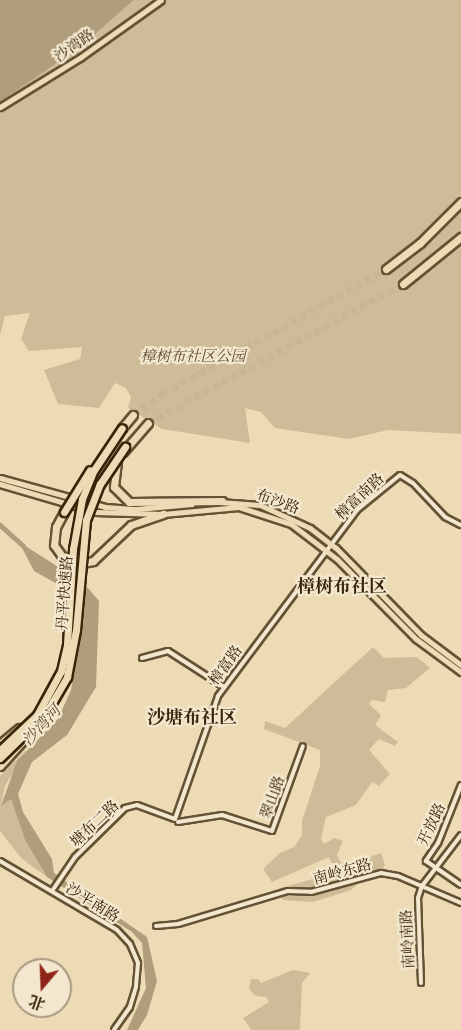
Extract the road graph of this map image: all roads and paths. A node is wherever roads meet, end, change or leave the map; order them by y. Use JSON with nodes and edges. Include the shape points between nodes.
{"nodes":[{"id":1,"x":161,"y":0,"type":"edge"},
{"id":2,"x":0,"y":107,"type":"edge"},
{"id":3,"x":460,"y":203,"type":"edge"},
{"id":4,"x":461,"y":213,"type":"edge"},
{"id":5,"x":461,"y":237,"type":"edge"},
{"id":6,"x":386,"y":269,"type":"tunnel mouth"},
{"id":7,"x":403,"y":284,"type":"tunnel mouth"},
{"id":8,"x":134,"y":415,"type":"tunnel mouth"},
{"id":9,"x":148,"y":423,"type":"tunnel mouth"},
{"id":10,"x":122,"y":428,"type":"junction"},
{"id":11,"x":125,"y":447,"type":"junction"},
{"id":12,"x":0,"y":478,"type":"edge"},
{"id":13,"x":0,"y":484,"type":"edge"},
{"id":14,"x":222,"y":501,"type":"junction"},
{"id":15,"x":163,"y":514,"type":"junction"},
{"id":16,"x":461,"y":525,"type":"edge"},
{"id":17,"x":309,"y":531,"type":"junction"},
{"id":18,"x":330,"y":542,"type":"junction"},
{"id":19,"x":325,"y":548,"type":"junction"},
{"id":20,"x":142,"y":658,"type":"dead end"},
{"id":21,"x":461,"y":665,"type":"edge"},
{"id":22,"x":461,"y":672,"type":"edge"},
{"id":23,"x":224,"y":687,"type":"junction"},
{"id":24,"x":54,"y":688,"type":"junction"},
{"id":25,"x":36,"y":726,"type":"junction"},
{"id":26,"x":0,"y":744,"type":"edge"},
{"id":27,"x":303,"y":746,"type":"dead end"},
{"id":28,"x":0,"y":750,"type":"edge"},
{"id":29,"x":0,"y":758,"type":"edge"},
{"id":30,"x":0,"y":766,"type":"edge"},
{"id":31,"x":461,"y":785,"type":"edge"},
{"id":32,"x":176,"y":821,"type":"junction"},
{"id":33,"x":461,"y":835,"type":"edge"},
{"id":34,"x":0,"y":861,"type":"edge"},
{"id":35,"x":438,"y":866,"type":"junction"},
{"id":36,"x":461,"y":885,"type":"edge"},
{"id":37,"x":422,"y":886,"type":"junction"},
{"id":38,"x":53,"y":889,"type":"junction"},
{"id":39,"x":461,"y":903,"type":"edge"},
{"id":40,"x":156,"y":927,"type":"dead end"},
{"id":41,"x":421,"y":983,"type":"dead end"},
{"id":42,"x":114,"y":1030,"type":"edge"}],
"edges":[{"from":1,"to":2,"type":"main road","name":"沙湾路","via":[[81,57]]},
{"from":3,"to":4,"type":"highway"},
{"from":3,"to":6,"type":"highway"},
{"from":5,"to":7,"type":"highway"},
{"from":8,"to":10,"type":"highway","name":"丹平快速路"},
{"from":9,"to":11,"type":"highway","name":"丹平快速路"},
{"from":10,"to":15,"type":"highway","bridge":true,"via":[[101,452],[64,512],[56,526],[54,544],[65,560],[88,563],[124,529]]},
{"from":10,"to":24,"type":"highway","name":"丹平快速路","bridge":true,"via":[[94,470],[82,499],[71,567],[67,644]]},
{"from":11,"to":14,"type":"highway","bridge":true,"via":[[112,478],[120,496],[140,504]]},
{"from":11,"to":25,"type":"highway","name":"丹平快速路","bridge":true,"via":[[100,484],[86,520],[75,638],[67,677],[55,702]]},
{"from":12,"to":14,"type":"main road","name":"布沙路","via":[[77,502],[116,508]]},
{"from":13,"to":15,"type":"main road","name":"布沙路","via":[[85,510]]},
{"from":14,"to":17,"type":"main road","name":"布沙路","via":[[260,505]]},
{"from":15,"to":17,"type":"main road","name":"布沙路","via":[[238,507]]},
{"from":16,"to":18,"type":"street","name":"樟富南路","via":[[450,522],[400,475],[357,510]]},
{"from":17,"to":18,"type":"main road","name":"布沙路"},
{"from":17,"to":19,"type":"main road","name":"布沙路"},
{"from":18,"to":19,"type":"street","name":"樟富路"},
{"from":18,"to":21,"type":"main road","name":"布沙路","via":[[421,635]]},
{"from":19,"to":22,"type":"main road","name":"布沙路","via":[[416,639]]},
{"from":19,"to":23,"type":"street","name":"樟富路"},
{"from":20,"to":23,"type":"street","via":[[168,651]]},
{"from":23,"to":32,"type":"street","name":"樟富路","via":[[213,706]]},
{"from":24,"to":26,"type":"highway","bridge":true,"via":[[36,713]]},
{"from":24,"to":28,"type":"highway","name":"丹平快速路","bridge":true,"via":[[37,715]]},
{"from":25,"to":29,"type":"highway","name":"丹平快速路","bridge":true},
{"from":25,"to":30,"type":"highway","bridge":true},
{"from":27,"to":32,"type":"street","name":"翠山路","via":[[272,831],[222,815]]},
{"from":31,"to":35,"type":"street","name":"开放路","via":[[438,843],[426,861]]},
{"from":32,"to":38,"type":"street","name":"塘布二路","via":[[130,805],[68,867]]},
{"from":33,"to":35,"type":"street","name":"南岭南路"},
{"from":34,"to":38,"type":"street","name":"沙平南路"},
{"from":35,"to":36,"type":"street"},
{"from":35,"to":37,"type":"street","name":"南岭南路"},
{"from":37,"to":39,"type":"street","name":"南岭东路"},
{"from":37,"to":40,"type":"street","name":"南岭东路","via":[[381,873],[311,892],[288,891]]},
{"from":37,"to":41,"type":"street","name":"南岭南路","via":[[417,907]]},
{"from":38,"to":42,"type":"street","name":"沙平南路","via":[[117,930],[135,952],[135,993]]}]}
